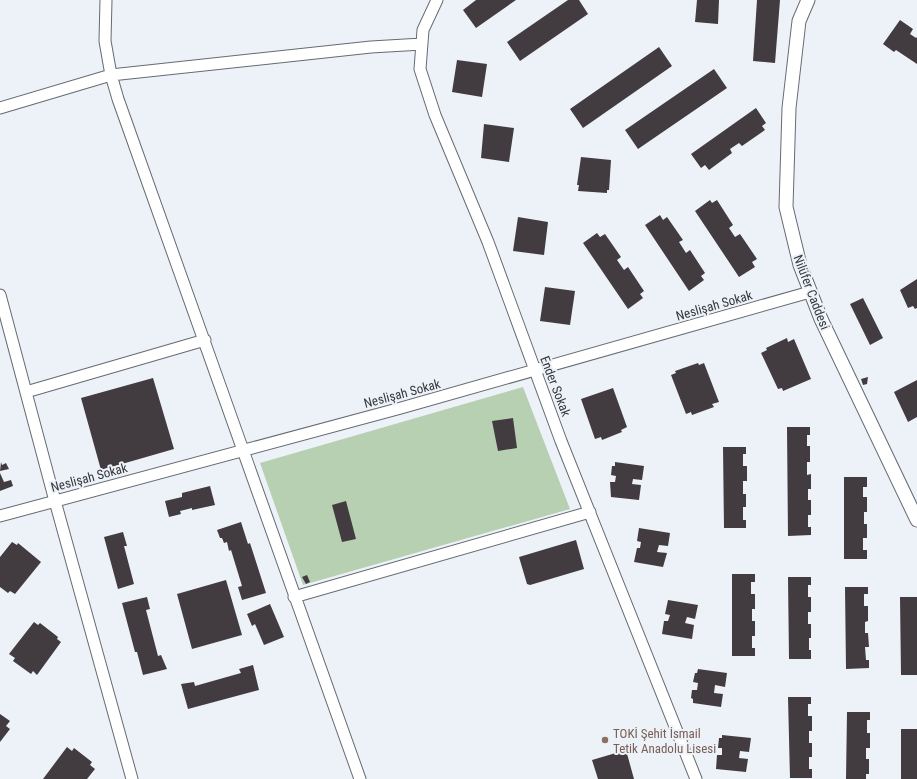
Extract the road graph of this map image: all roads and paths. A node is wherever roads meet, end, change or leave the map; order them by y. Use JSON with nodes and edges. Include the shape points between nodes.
{"nodes":[{"id":1,"x":106,"y":0,"type":"edge"},
{"id":2,"x":437,"y":0,"type":"edge"},
{"id":3,"x":808,"y":0,"type":"edge"},
{"id":4,"x":422,"y":44,"type":"junction"},
{"id":5,"x":111,"y":75,"type":"junction"},
{"id":6,"x":0,"y":108,"type":"edge"},
{"id":7,"x":810,"y":292,"type":"junction"},
{"id":8,"x":0,"y":295,"type":"edge"},
{"id":9,"x":205,"y":340,"type":"junction"},
{"id":10,"x":534,"y":370,"type":"junction"},
{"id":11,"x":26,"y":392,"type":"junction"},
{"id":12,"x":244,"y":450,"type":"junction"},
{"id":13,"x":55,"y":501,"type":"junction"},
{"id":14,"x":590,"y":512,"type":"junction"},
{"id":15,"x":0,"y":516,"type":"edge"},
{"id":16,"x":917,"y":520,"type":"edge"},
{"id":17,"x":294,"y":597,"type":"junction"},
{"id":18,"x":132,"y":779,"type":"edge"},
{"id":19,"x":360,"y":779,"type":"edge"},
{"id":20,"x":696,"y":779,"type":"edge"}],
"edges":[{"from":1,"to":5,"type":"street","via":[[105,40]]},
{"from":2,"to":4,"type":"street","name":"Ender Sokak","via":[[423,30]]},
{"from":3,"to":7,"type":"street","name":"Nilüfer Caddesi","via":[[799,21],[789,108],[786,207],[800,265]]},
{"from":4,"to":5,"type":"street","via":[[371,47]]},
{"from":4,"to":10,"type":"street","name":"Ender Sokak","via":[[420,69],[435,115],[488,242]]},
{"from":5,"to":6,"type":"street"},
{"from":5,"to":9,"type":"street"},
{"from":7,"to":10,"type":"street","name":"Neslişah Sokak"},
{"from":7,"to":16,"type":"street","name":"Nilüfer Caddesi"},
{"from":8,"to":11,"type":"street"},
{"from":9,"to":11,"type":"street","via":[[178,350]]},
{"from":9,"to":12,"type":"street"},
{"from":10,"to":12,"type":"street","name":"Neslişah Sokak"},
{"from":10,"to":14,"type":"street","name":"Ender Sokak"},
{"from":11,"to":13,"type":"street"},
{"from":12,"to":13,"type":"street","name":"Neslişah Sokak"},
{"from":12,"to":17,"type":"street"},
{"from":13,"to":15,"type":"street","name":"Neslişah Sokak"},
{"from":13,"to":18,"type":"street"},
{"from":14,"to":17,"type":"street"},
{"from":14,"to":20,"type":"street","name":"Ender Sokak"},
{"from":17,"to":19,"type":"street"}]}
